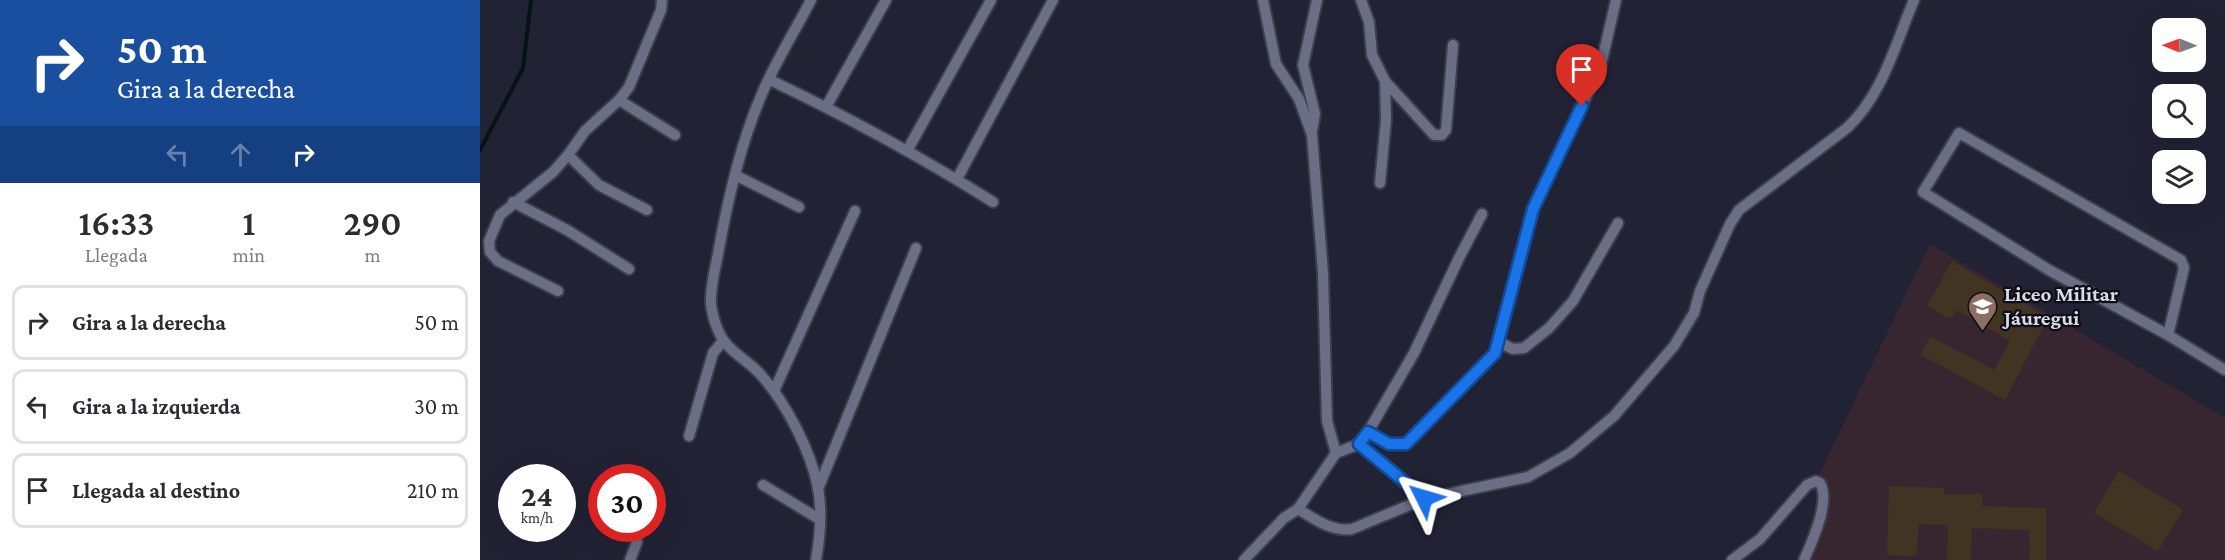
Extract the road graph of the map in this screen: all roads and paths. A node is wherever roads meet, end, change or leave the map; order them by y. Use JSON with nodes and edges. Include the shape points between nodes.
{"nodes":[{"id":1,"x":662,"y":0,"type":"edge"},
{"id":2,"x":811,"y":0,"type":"edge"},
{"id":3,"x":886,"y":0,"type":"edge"},
{"id":4,"x":991,"y":0,"type":"edge"},
{"id":5,"x":1053,"y":0,"type":"edge"},
{"id":6,"x":1263,"y":0,"type":"edge"},
{"id":7,"x":1317,"y":0,"type":"edge"},
{"id":8,"x":1361,"y":0,"type":"edge"},
{"id":9,"x":1617,"y":0,"type":"edge"},
{"id":10,"x":1914,"y":0,"type":"edge"},
{"id":11,"x":1453,"y":45,"type":"dead end"},
{"id":12,"x":770,"y":80,"type":"junction"},
{"id":13,"x":1385,"y":81,"type":"junction"},
{"id":14,"x":619,"y":100,"type":"junction"},
{"id":15,"x":826,"y":106,"type":"junction"},
{"id":16,"x":675,"y":135,"type":"dead end"},
{"id":17,"x":1312,"y":135,"type":"junction"},
{"id":18,"x":908,"y":151,"type":"junction"},
{"id":19,"x":568,"y":155,"type":"junction"},
{"id":20,"x":735,"y":175,"type":"junction"},
{"id":21,"x":957,"y":179,"type":"junction"},
{"id":22,"x":1380,"y":183,"type":"dead end"},
{"id":23,"x":513,"y":202,"type":"junction"},
{"id":24,"x":993,"y":202,"type":"dead end"},
{"id":25,"x":799,"y":207,"type":"dead end"},
{"id":26,"x":647,"y":210,"type":"dead end"},
{"id":27,"x":855,"y":211,"type":"dead end"},
{"id":28,"x":1482,"y":214,"type":"dead end"},
{"id":29,"x":1618,"y":223,"type":"dead end"},
{"id":30,"x":916,"y":248,"type":"dead end"},
{"id":31,"x":629,"y":269,"type":"dead end"},
{"id":32,"x":558,"y":291,"type":"dead end"},
{"id":33,"x":2168,"y":335,"type":"junction"},
{"id":34,"x":723,"y":340,"type":"junction"},
{"id":35,"x":1499,"y":342,"type":"junction"},
{"id":36,"x":2225,"y":370,"type":"edge"},
{"id":37,"x":774,"y":391,"type":"junction"},
{"id":38,"x":1368,"y":432,"type":"junction"},
{"id":39,"x":689,"y":436,"type":"dead end"},
{"id":40,"x":1359,"y":444,"type":"junction"},
{"id":41,"x":1336,"y":453,"type":"junction"},
{"id":42,"x":763,"y":485,"type":"dead end"},
{"id":43,"x":818,"y":489,"type":"junction"},
{"id":44,"x":1424,"y":498,"type":"junction"},
{"id":45,"x":1298,"y":509,"type":"junction"},
{"id":46,"x":819,"y":519,"type":"junction"},
{"id":47,"x":637,"y":542,"type":"dead end"},
{"id":48,"x":630,"y":560,"type":"edge"},
{"id":49,"x":816,"y":560,"type":"edge"},
{"id":50,"x":1244,"y":560,"type":"edge"},
{"id":51,"x":1732,"y":560,"type":"edge"},
{"id":52,"x":1804,"y":560,"type":"edge"}],
"edges":[{"from":1,"to":14,"type":"street","via":[[638,68]]},
{"from":2,"to":12,"type":"street"},
{"from":3,"to":15,"type":"street"},
{"from":4,"to":18,"type":"street"},
{"from":5,"to":21,"type":"street"},
{"from":6,"to":17,"type":"street","via":[[1276,64],[1299,99]]},
{"from":7,"to":17,"type":"street","via":[[1303,65],[1315,114]]},
{"from":8,"to":13,"type":"street","via":[[1369,22],[1372,56]]},
{"from":9,"to":35,"type":"street","via":[[1601,65],[1533,209]]},
{"from":10,"to":44,"type":"street","via":[[1870,102],[1847,129],[1739,210],[1686,328],[1614,416],[1569,453],[1528,477]]},
{"from":11,"to":13,"type":"street","via":[[1446,130],[1442,135],[1434,135]]},
{"from":12,"to":15,"type":"street"},
{"from":12,"to":20,"type":"street","via":[[759,100]]},
{"from":13,"to":22,"type":"street"},
{"from":14,"to":16,"type":"street"},
{"from":14,"to":19,"type":"street","via":[[592,123]]},
{"from":15,"to":18,"type":"street"},
{"from":17,"to":41,"type":"street","via":[[1323,273],[1328,421]]},
{"from":18,"to":21,"type":"street"},
{"from":19,"to":23,"type":"street","via":[[544,180]]},
{"from":19,"to":26,"type":"street","via":[[599,185]]},
{"from":20,"to":25,"type":"street"},
{"from":20,"to":34,"type":"street","via":[[712,286],[713,318]]},
{"from":21,"to":24,"type":"street"},
{"from":23,"to":31,"type":"street"},
{"from":23,"to":32,"type":"street","via":[[500,215],[489,241],[490,252],[498,261]]},
{"from":27,"to":37,"type":"street"},
{"from":28,"to":38,"type":"street","via":[[1414,353]]},
{"from":29,"to":35,"type":"street","via":[[1573,301],[1549,328],[1524,348],[1513,349]]},
{"from":30,"to":43,"type":"street"},
{"from":33,"to":33,"type":"street","via":[[2184,268],[2181,260],[1959,133],[1923,192],[2049,270]]},
{"from":33,"to":36,"type":"street"},
{"from":34,"to":37,"type":"street"},
{"from":34,"to":39,"type":"street","via":[[713,353]]},
{"from":35,"to":38,"type":"street","via":[[1495,353],[1406,444],[1389,444]]},
{"from":37,"to":43,"type":"street","via":[[792,420]]},
{"from":38,"to":40,"type":"street"},
{"from":40,"to":41,"type":"street"},
{"from":40,"to":44,"type":"street"},
{"from":41,"to":45,"type":"street"},
{"from":42,"to":46,"type":"street"},
{"from":43,"to":46,"type":"street"},
{"from":44,"to":45,"type":"street","via":[[1344,530],[1329,527]]},
{"from":45,"to":50,"type":"street","via":[[1284,518]]},
{"from":46,"to":49,"type":"street"},
{"from":47,"to":48,"type":"street"},
{"from":51,"to":52,"type":"street","via":[[1760,539],[1807,485],[1816,481],[1824,494],[1816,534]]}]}
